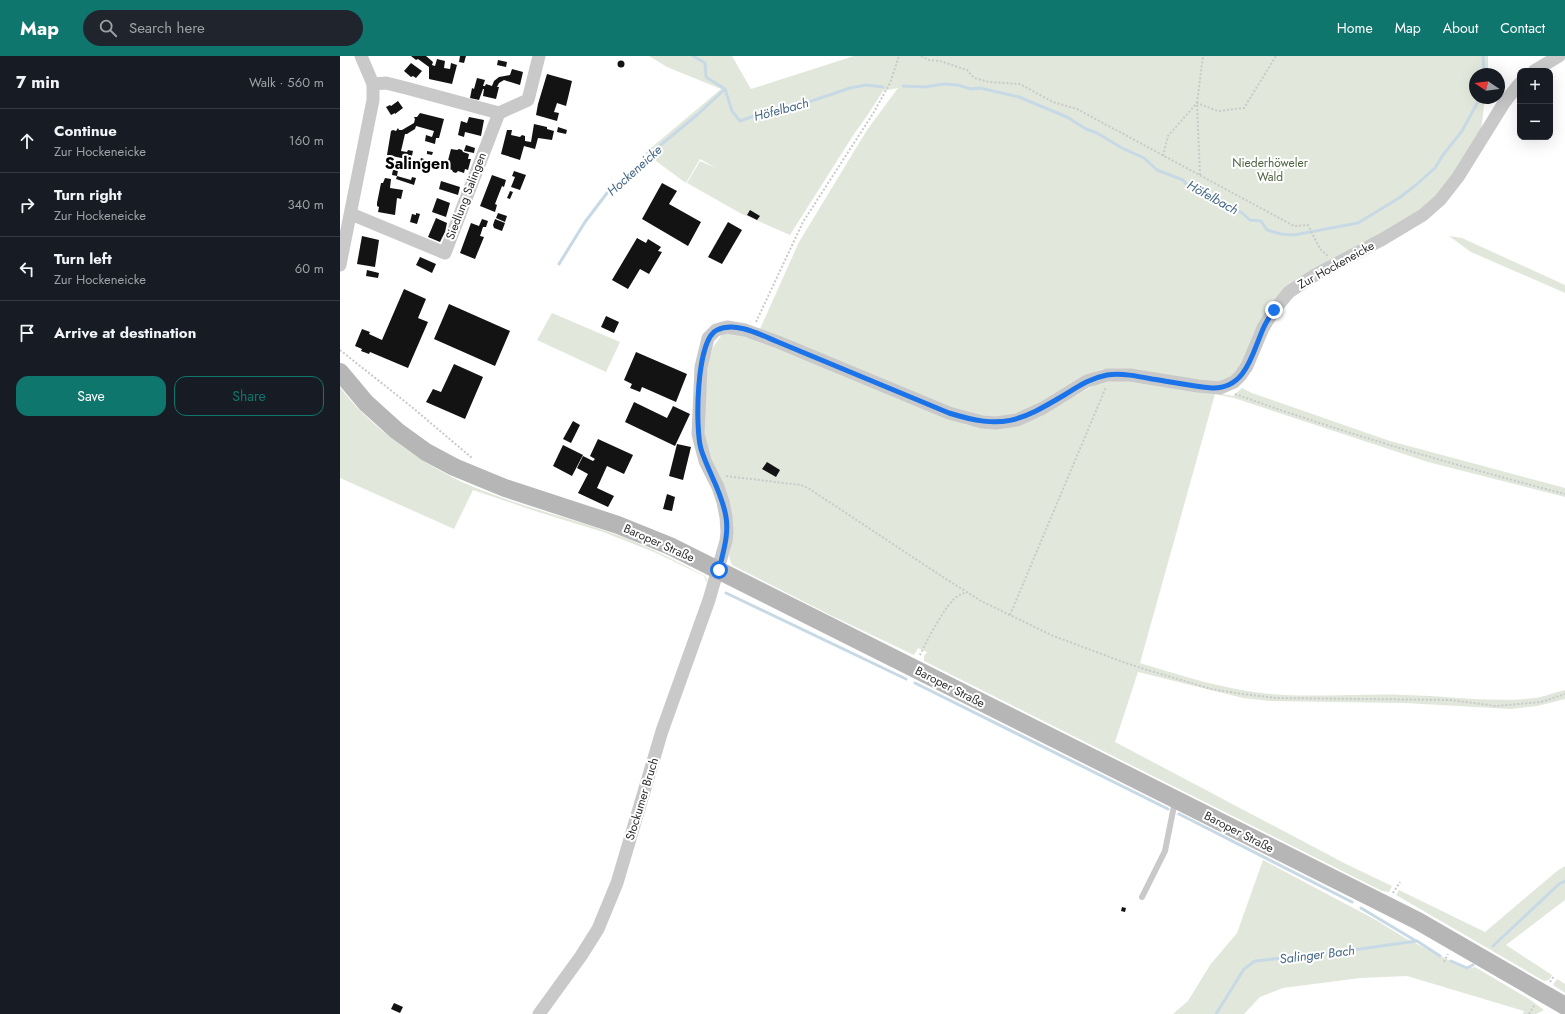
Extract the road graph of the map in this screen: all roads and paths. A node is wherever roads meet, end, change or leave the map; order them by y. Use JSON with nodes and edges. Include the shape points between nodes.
{"nodes":[{"id":1,"x":361,"y":56,"type":"edge"},
{"id":2,"x":539,"y":56,"type":"edge"},
{"id":3,"x":899,"y":56,"type":"edge"},
{"id":4,"x":921,"y":56,"type":"edge"},
{"id":5,"x":1203,"y":56,"type":"edge"},
{"id":6,"x":1276,"y":56,"type":"edge"},
{"id":7,"x":1559,"y":56,"type":"edge"},
{"id":8,"x":1539,"y":68,"type":"edge"},
{"id":9,"x":373,"y":84,"type":"junction"},
{"id":10,"x":1517,"y":87,"type":"edge"},
{"id":11,"x":1197,"y":103,"type":"junction"},
{"id":12,"x":499,"y":113,"type":"junction"},
{"id":13,"x":1163,"y":156,"type":"junction"},
{"id":14,"x":1200,"y":175,"type":"junction"},
{"id":15,"x":351,"y":214,"type":"junction"},
{"id":16,"x":1337,"y":264,"type":"junction"},
{"id":17,"x":340,"y":265,"type":"edge"},
{"id":18,"x":750,"y":331,"type":"junction"},
{"id":19,"x":340,"y":350,"type":"edge"},
{"id":20,"x":340,"y":372,"type":"edge"},
{"id":21,"x":1111,"y":374,"type":"junction"},
{"id":22,"x":1220,"y":388,"type":"junction"},
{"id":23,"x":477,"y":461,"type":"dead end"},
{"id":24,"x":712,"y":476,"type":"junction"},
{"id":25,"x":1565,"y":494,"type":"edge"},
{"id":26,"x":719,"y":570,"type":"junction"},
{"id":27,"x":967,"y":592,"type":"junction"},
{"id":28,"x":1010,"y":615,"type":"junction"},
{"id":29,"x":922,"y":652,"type":"dead end"},
{"id":30,"x":1565,"y":694,"type":"edge"},
{"id":31,"x":1175,"y":799,"type":"junction"},
{"id":32,"x":1400,"y":882,"type":"dead end"},
{"id":33,"x":1392,"y":894,"type":"dead end"},
{"id":34,"x":1142,"y":897,"type":"dead end"},
{"id":35,"x":1565,"y":1006,"type":"edge"},
{"id":36,"x":540,"y":1014,"type":"edge"}],
"edges":[{"from":1,"to":9,"type":"street"},
{"from":2,"to":12,"type":"street","via":[[528,100]]},
{"from":3,"to":18,"type":"path","via":[[890,83],[874,112],[803,222],[761,314]]},
{"from":4,"to":13,"type":"path","via":[[967,70],[974,78],[989,82],[1020,84],[1053,102],[1077,109]]},
{"from":5,"to":11,"type":"path"},
{"from":6,"to":11,"type":"path","via":[[1244,108],[1218,111]]},
{"from":7,"to":8,"type":"street"},
{"from":9,"to":12,"type":"street","via":[[386,83]]},
{"from":9,"to":15,"type":"street","via":[[373,100]]},
{"from":10,"to":16,"type":"street","name":"Zur Hockeneicke","via":[[1440,200],[1423,215]]},
{"from":11,"to":13,"type":"path","via":[[1168,136]]},
{"from":11,"to":14,"type":"path"},
{"from":12,"to":15,"type":"street","name":"Siedlung Salingen","via":[[444,253]]},
{"from":13,"to":14,"type":"path"},
{"from":14,"to":16,"type":"path","via":[[1294,226],[1308,225],[1320,249]]},
{"from":15,"to":17,"type":"street"},
{"from":16,"to":22,"type":"street","name":"Zur Hockeneicke","via":[[1315,275],[1280,301],[1263,328],[1248,366],[1234,382]]},
{"from":18,"to":21,"type":"street","via":[[949,413],[982,422],[1017,420],[1043,408],[1087,381]]},
{"from":18,"to":24,"type":"street","via":[[727,327],[716,330],[708,338],[704,351],[699,383],[698,434]]},
{"from":19,"to":23,"type":"path"},
{"from":20,"to":26,"type":"main road","name":"Baroper Straße","via":[[366,403],[397,431],[426,452],[454,467],[505,488],[644,535]]},
{"from":21,"to":22,"type":"street"},
{"from":21,"to":28,"type":"path"},
{"from":22,"to":25,"type":"path","via":[[1396,448]]},
{"from":24,"to":26,"type":"street","via":[[723,502],[727,525]]},
{"from":24,"to":27,"type":"path","via":[[792,483],[808,488]]},
{"from":26,"to":31,"type":"main road","name":"Baroper Straße"},
{"from":26,"to":36,"type":"street","name":"Stockumer Bruch","via":[[662,731],[617,883],[598,929]]},
{"from":27,"to":28,"type":"path"},
{"from":27,"to":29,"type":"path","via":[[952,601]]},
{"from":28,"to":30,"type":"path","via":[[1051,635],[1144,670],[1243,694],[1276,698],[1451,700],[1496,706],[1541,702]]},
{"from":31,"to":34,"type":"lane","via":[[1165,852]]},
{"from":31,"to":35,"type":"main road","name":"Baroper Straße","via":[[1418,921]]},
{"from":32,"to":33,"type":"path"}]}
